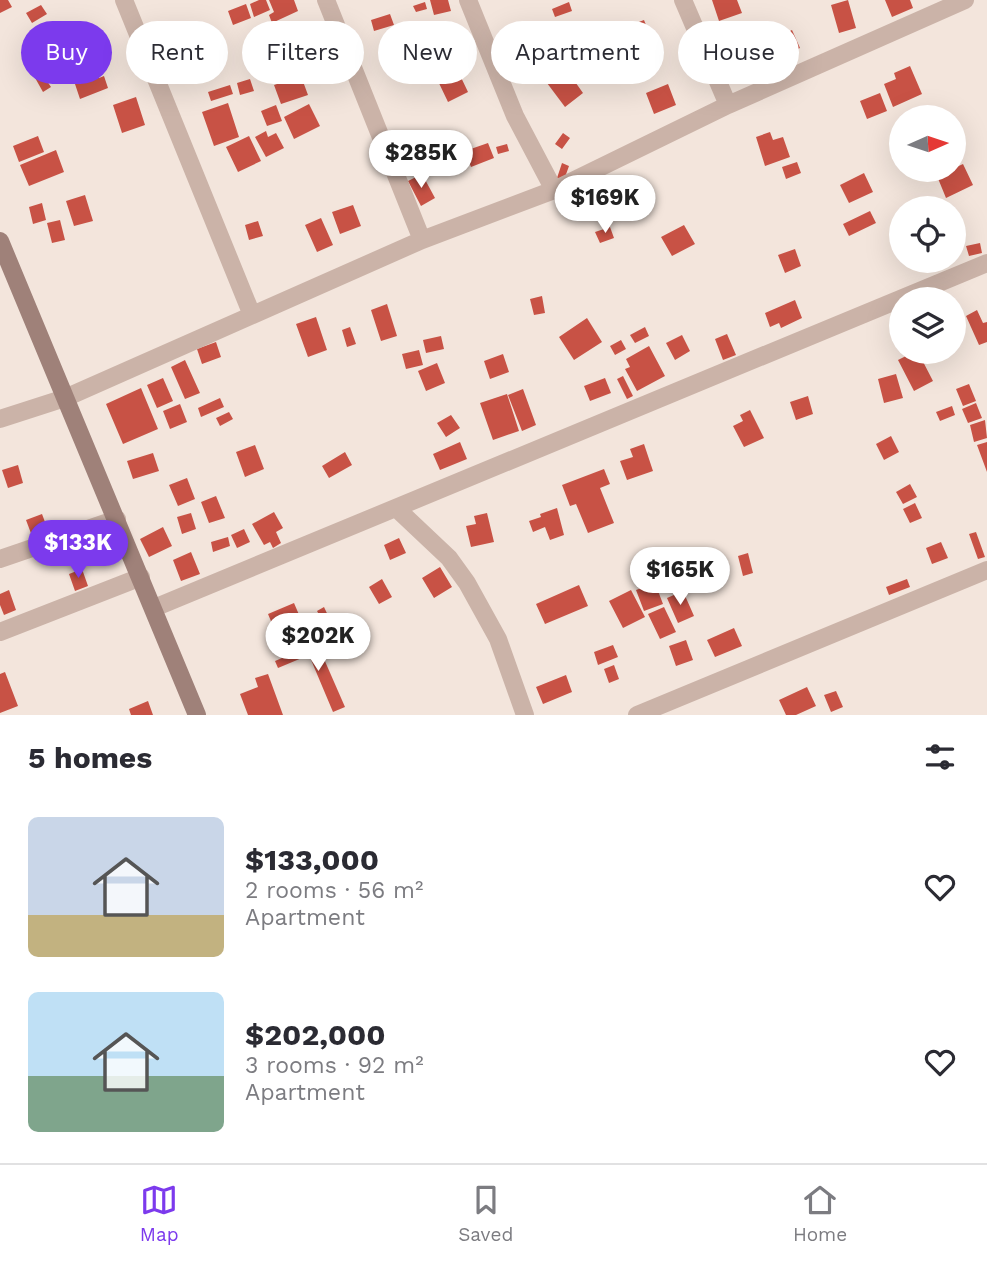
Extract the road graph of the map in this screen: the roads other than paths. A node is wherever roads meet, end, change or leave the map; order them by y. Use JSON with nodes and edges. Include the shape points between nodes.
{"nodes":[{"id":1,"x":124,"y":0,"type":"edge"},
{"id":2,"x":326,"y":0,"type":"edge"},
{"id":3,"x":468,"y":0,"type":"edge"},
{"id":4,"x":683,"y":0,"type":"edge"},
{"id":5,"x":965,"y":0,"type":"edge"},
{"id":6,"x":728,"y":105,"type":"junction"},
{"id":7,"x":554,"y":190,"type":"junction"},
{"id":8,"x":422,"y":240,"type":"junction"},
{"id":9,"x":0,"y":241,"type":"edge"},
{"id":10,"x":987,"y":263,"type":"edge"},
{"id":11,"x":252,"y":316,"type":"junction"},
{"id":12,"x":65,"y":398,"type":"junction"},
{"id":13,"x":0,"y":419,"type":"edge"},
{"id":14,"x":396,"y":508,"type":"junction"},
{"id":15,"x":117,"y":519,"type":"junction"},
{"id":16,"x":0,"y":559,"type":"edge"},
{"id":17,"x":987,"y":570,"type":"edge"},
{"id":18,"x":141,"y":577,"type":"junction"},
{"id":19,"x":154,"y":608,"type":"junction"},
{"id":20,"x":0,"y":632,"type":"edge"},
{"id":21,"x":197,"y":715,"type":"edge"},
{"id":22,"x":525,"y":715,"type":"edge"},
{"id":23,"x":637,"y":715,"type":"edge"}],
"edges":[{"from":1,"to":11,"type":"street"},
{"from":2,"to":8,"type":"street"},
{"from":3,"to":7,"type":"street","via":[[515,116]]},
{"from":4,"to":6,"type":"street"},
{"from":5,"to":6,"type":"street"},
{"from":6,"to":7,"type":"street"},
{"from":7,"to":8,"type":"street"},
{"from":8,"to":11,"type":"street"},
{"from":9,"to":12,"type":"street"},
{"from":10,"to":14,"type":"street"},
{"from":11,"to":12,"type":"street"},
{"from":12,"to":13,"type":"street"},
{"from":12,"to":15,"type":"street"},
{"from":14,"to":19,"type":"street"},
{"from":14,"to":22,"type":"street","via":[[449,558],[467,583],[498,639]]},
{"from":15,"to":16,"type":"street"},
{"from":15,"to":18,"type":"street"},
{"from":17,"to":23,"type":"street"},
{"from":18,"to":19,"type":"street"},
{"from":18,"to":20,"type":"street"},
{"from":19,"to":21,"type":"street"}]}
